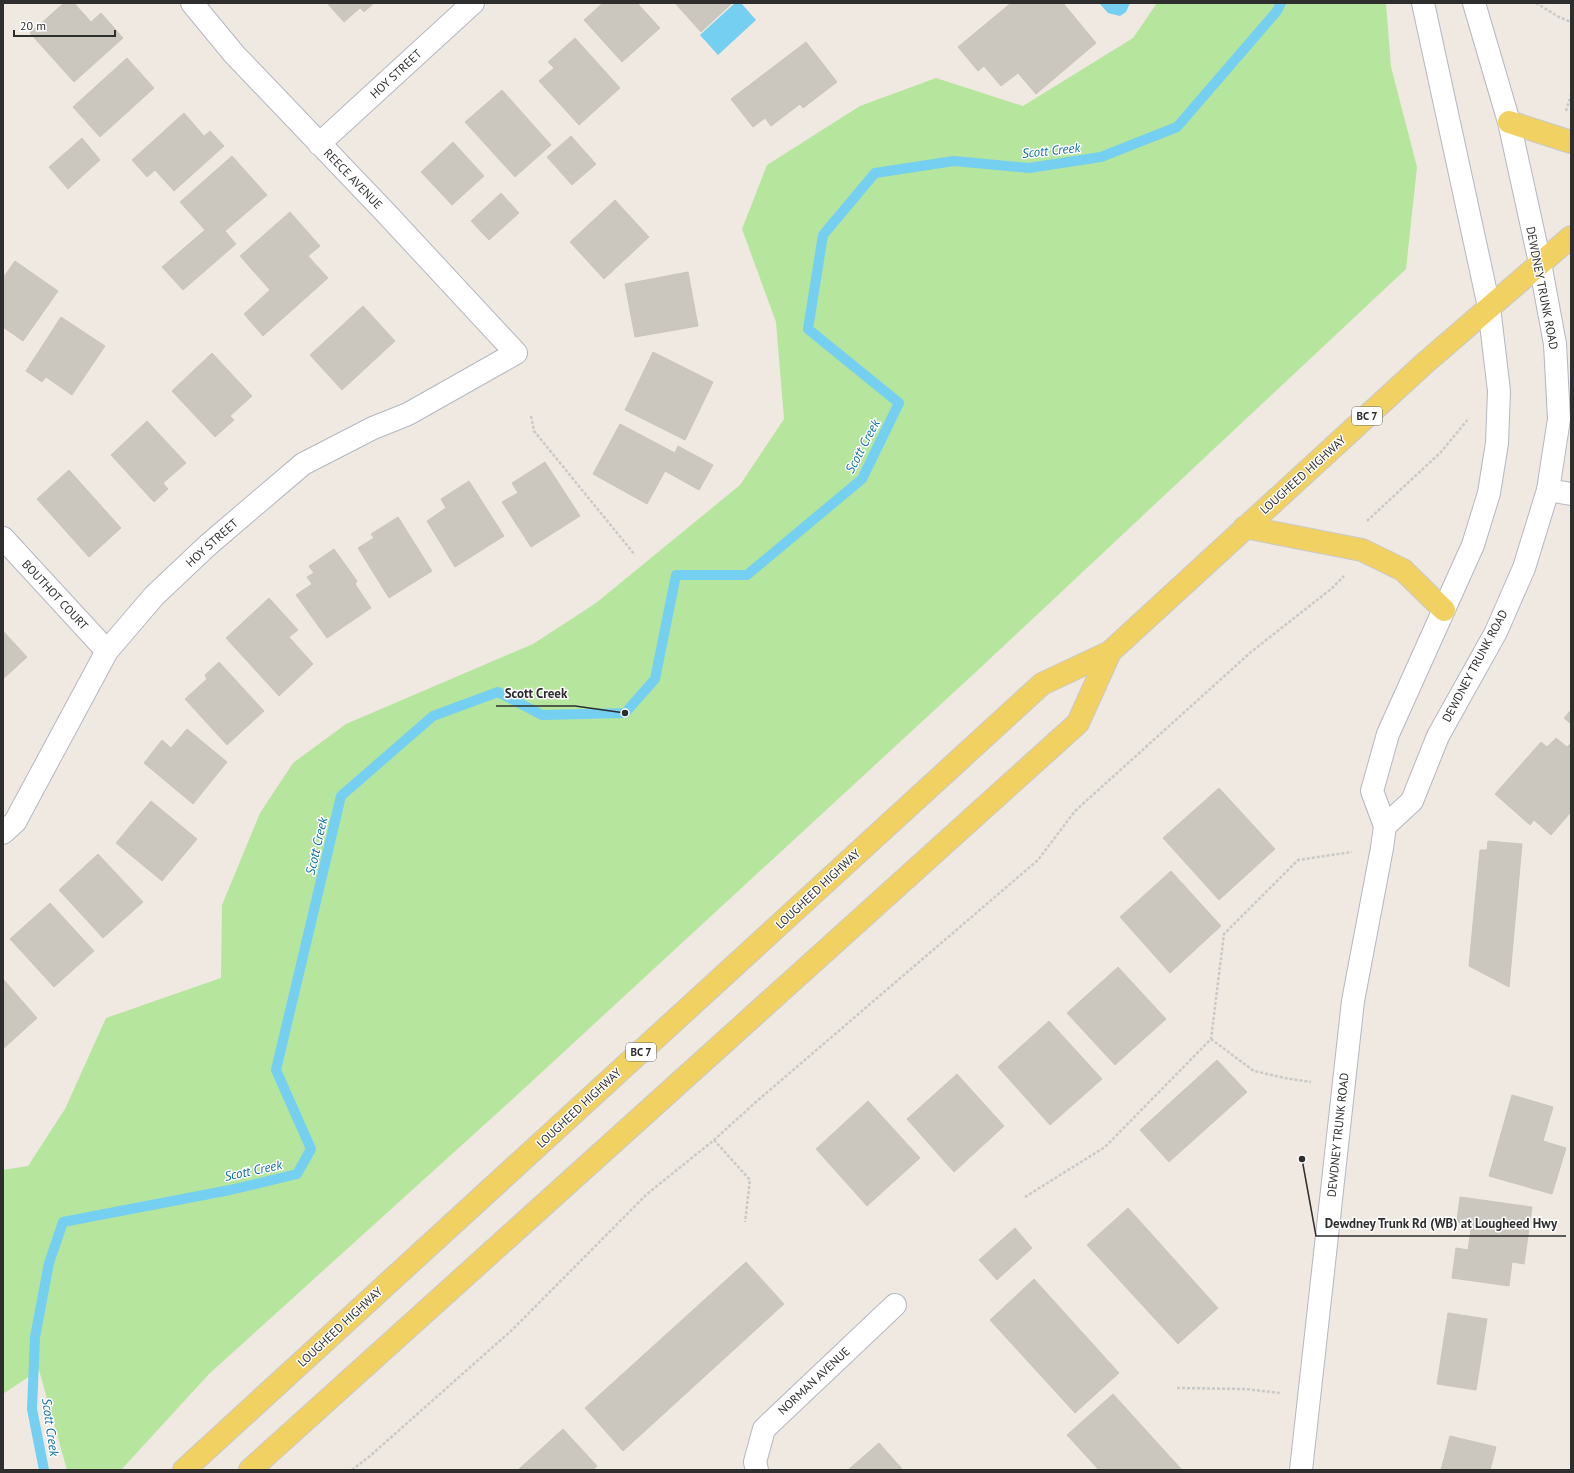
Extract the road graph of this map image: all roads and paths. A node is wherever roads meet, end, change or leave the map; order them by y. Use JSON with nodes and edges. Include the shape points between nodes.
{"nodes":[{"id":1,"x":192,"y":3,"type":"edge"},
{"id":2,"x":473,"y":3,"type":"edge"},
{"id":3,"x":1423,"y":3,"type":"edge"},
{"id":4,"x":1474,"y":3,"type":"edge"},
{"id":5,"x":1536,"y":3,"type":"edge"},
{"id":6,"x":1571,"y":22,"type":"edge"},
{"id":7,"x":1571,"y":95,"type":"edge"},
{"id":8,"x":1564,"y":114,"type":"dead end"},
{"id":9,"x":1509,"y":122,"type":"junction"},
{"id":10,"x":1571,"y":142,"type":"edge"},
{"id":11,"x":320,"y":144,"type":"junction"},
{"id":12,"x":1571,"y":237,"type":"edge"},
{"id":13,"x":1540,"y":263,"type":"junction"},
{"id":14,"x":1489,"y":307,"type":"junction"},
{"id":15,"x":516,"y":353,"type":"joint"},
{"id":16,"x":531,"y":416,"type":"dead end"},
{"id":17,"x":1470,"y":416,"type":"dead end"},
{"id":18,"x":1548,"y":490,"type":"junction"},
{"id":19,"x":1571,"y":494,"type":"edge"},
{"id":20,"x":1366,"y":526,"type":"dead end"},
{"id":21,"x":1245,"y":527,"type":"junction"},
{"id":22,"x":3,"y":538,"type":"edge"},
{"id":23,"x":635,"y":555,"type":"dead end"},
{"id":24,"x":1347,"y":574,"type":"dead end"},
{"id":25,"x":1444,"y":610,"type":"junction"},
{"id":26,"x":107,"y":651,"type":"junction"},
{"id":27,"x":1110,"y":652,"type":"junction"},
{"id":28,"x":1385,"y":826,"type":"junction"},
{"id":29,"x":3,"y":833,"type":"edge"},
{"id":30,"x":1382,"y":848,"type":"junction"},
{"id":31,"x":1211,"y":1039,"type":"junction"},
{"id":32,"x":1311,"y":1082,"type":"dead end"},
{"id":33,"x":714,"y":1140,"type":"junction"},
{"id":34,"x":1025,"y":1197,"type":"dead end"},
{"id":35,"x":745,"y":1222,"type":"dead end"},
{"id":36,"x":895,"y":1305,"type":"dead end"},
{"id":37,"x":1177,"y":1388,"type":"dead end"},
{"id":38,"x":1310,"y":1397,"type":"junction"},
{"id":39,"x":184,"y":1470,"type":"edge"},
{"id":40,"x":250,"y":1470,"type":"edge"},
{"id":41,"x":352,"y":1470,"type":"edge"},
{"id":42,"x":756,"y":1470,"type":"edge"},
{"id":43,"x":1301,"y":1470,"type":"edge"}],
"edges":[{"from":1,"to":11,"type":"main road","name":"REECE AVENUE","via":[[234,54]]},
{"from":2,"to":11,"type":"main road","name":"HOY STREET"},
{"from":3,"to":14,"type":"main road","name":"DEWDNEY TRUNK ROAD"},
{"from":4,"to":9,"type":"main road","name":"DEWDNEY TRUNK ROAD"},
{"from":5,"to":6,"type":"path"},
{"from":7,"to":8,"type":"path"},
{"from":9,"to":10,"type":"main road"},
{"from":9,"to":13,"type":"main road","name":"DEWDNEY TRUNK ROAD"},
{"from":11,"to":15,"type":"main road","name":"REECE AVENUE"},
{"from":12,"to":13,"type":"main road","name":"LOUGHEED HIGHWAY","number":"BC 7"},
{"from":13,"to":14,"type":"main road","name":"LOUGHEED HIGHWAY","number":"BC 7"},
{"from":13,"to":18,"type":"main road","name":"DEWDNEY TRUNK ROAD","via":[[1555,344],[1559,419]]},
{"from":14,"to":21,"type":"main road","name":"LOUGHEED HIGHWAY","number":"BC 7"},
{"from":14,"to":25,"type":"main road","name":"DEWDNEY TRUNK ROAD","via":[[1499,390],[1496,450],[1489,493],[1473,545]]},
{"from":15,"to":26,"type":"main road","name":"HOY STREET","via":[[408,414],[373,428],[303,464],[154,596]]},
{"from":16,"to":23,"type":"path","via":[[534,431]]},
{"from":17,"to":20,"type":"path","via":[[1441,452],[1368,519]]},
{"from":18,"to":19,"type":"main road"},
{"from":18,"to":28,"type":"main road","name":"DEWDNEY TRUNK ROAD","via":[[1524,568],[1496,632],[1438,736],[1412,802]]},
{"from":21,"to":25,"type":"main road","via":[[1362,550],[1403,570]]},
{"from":21,"to":27,"type":"main road","name":"LOUGHEED HIGHWAY","number":"BC 7"},
{"from":22,"to":26,"type":"main road","name":"BOUTHOT COURT"},
{"from":24,"to":33,"type":"path","via":[[1251,652],[1075,811],[1038,860],[756,1101]]},
{"from":25,"to":28,"type":"main road","name":"DEWDNEY TRUNK ROAD","via":[[1388,734],[1372,791]]},
{"from":26,"to":29,"type":"main road","name":"HOY STREET","via":[[15,822]]},
{"from":27,"to":39,"type":"main road","name":"LOUGHEED HIGHWAY","number":"BC 7","via":[[1042,684]]},
{"from":27,"to":40,"type":"main road","name":"LOUGHEED HIGHWAY","number":"BC 7","via":[[1078,724]]},
{"from":28,"to":30,"type":"main road","name":"DEWDNEY TRUNK ROAD"},
{"from":30,"to":31,"type":"path","via":[[1298,860],[1224,934]]},
{"from":30,"to":38,"type":"main road","name":"DEWDNEY TRUNK ROAD","via":[[1353,1001]]},
{"from":31,"to":32,"type":"path","via":[[1254,1071]]},
{"from":31,"to":34,"type":"path","via":[[1106,1147]]},
{"from":33,"to":35,"type":"path","via":[[750,1180]]},
{"from":33,"to":41,"type":"path","via":[[647,1194],[512,1330]]},
{"from":36,"to":42,"type":"main road","name":"NORMAN AVENUE","via":[[764,1429],[755,1462]]},
{"from":37,"to":38,"type":"path","via":[[1245,1390]]},
{"from":38,"to":43,"type":"main road","name":"DEWDNEY TRUNK ROAD"}]}
